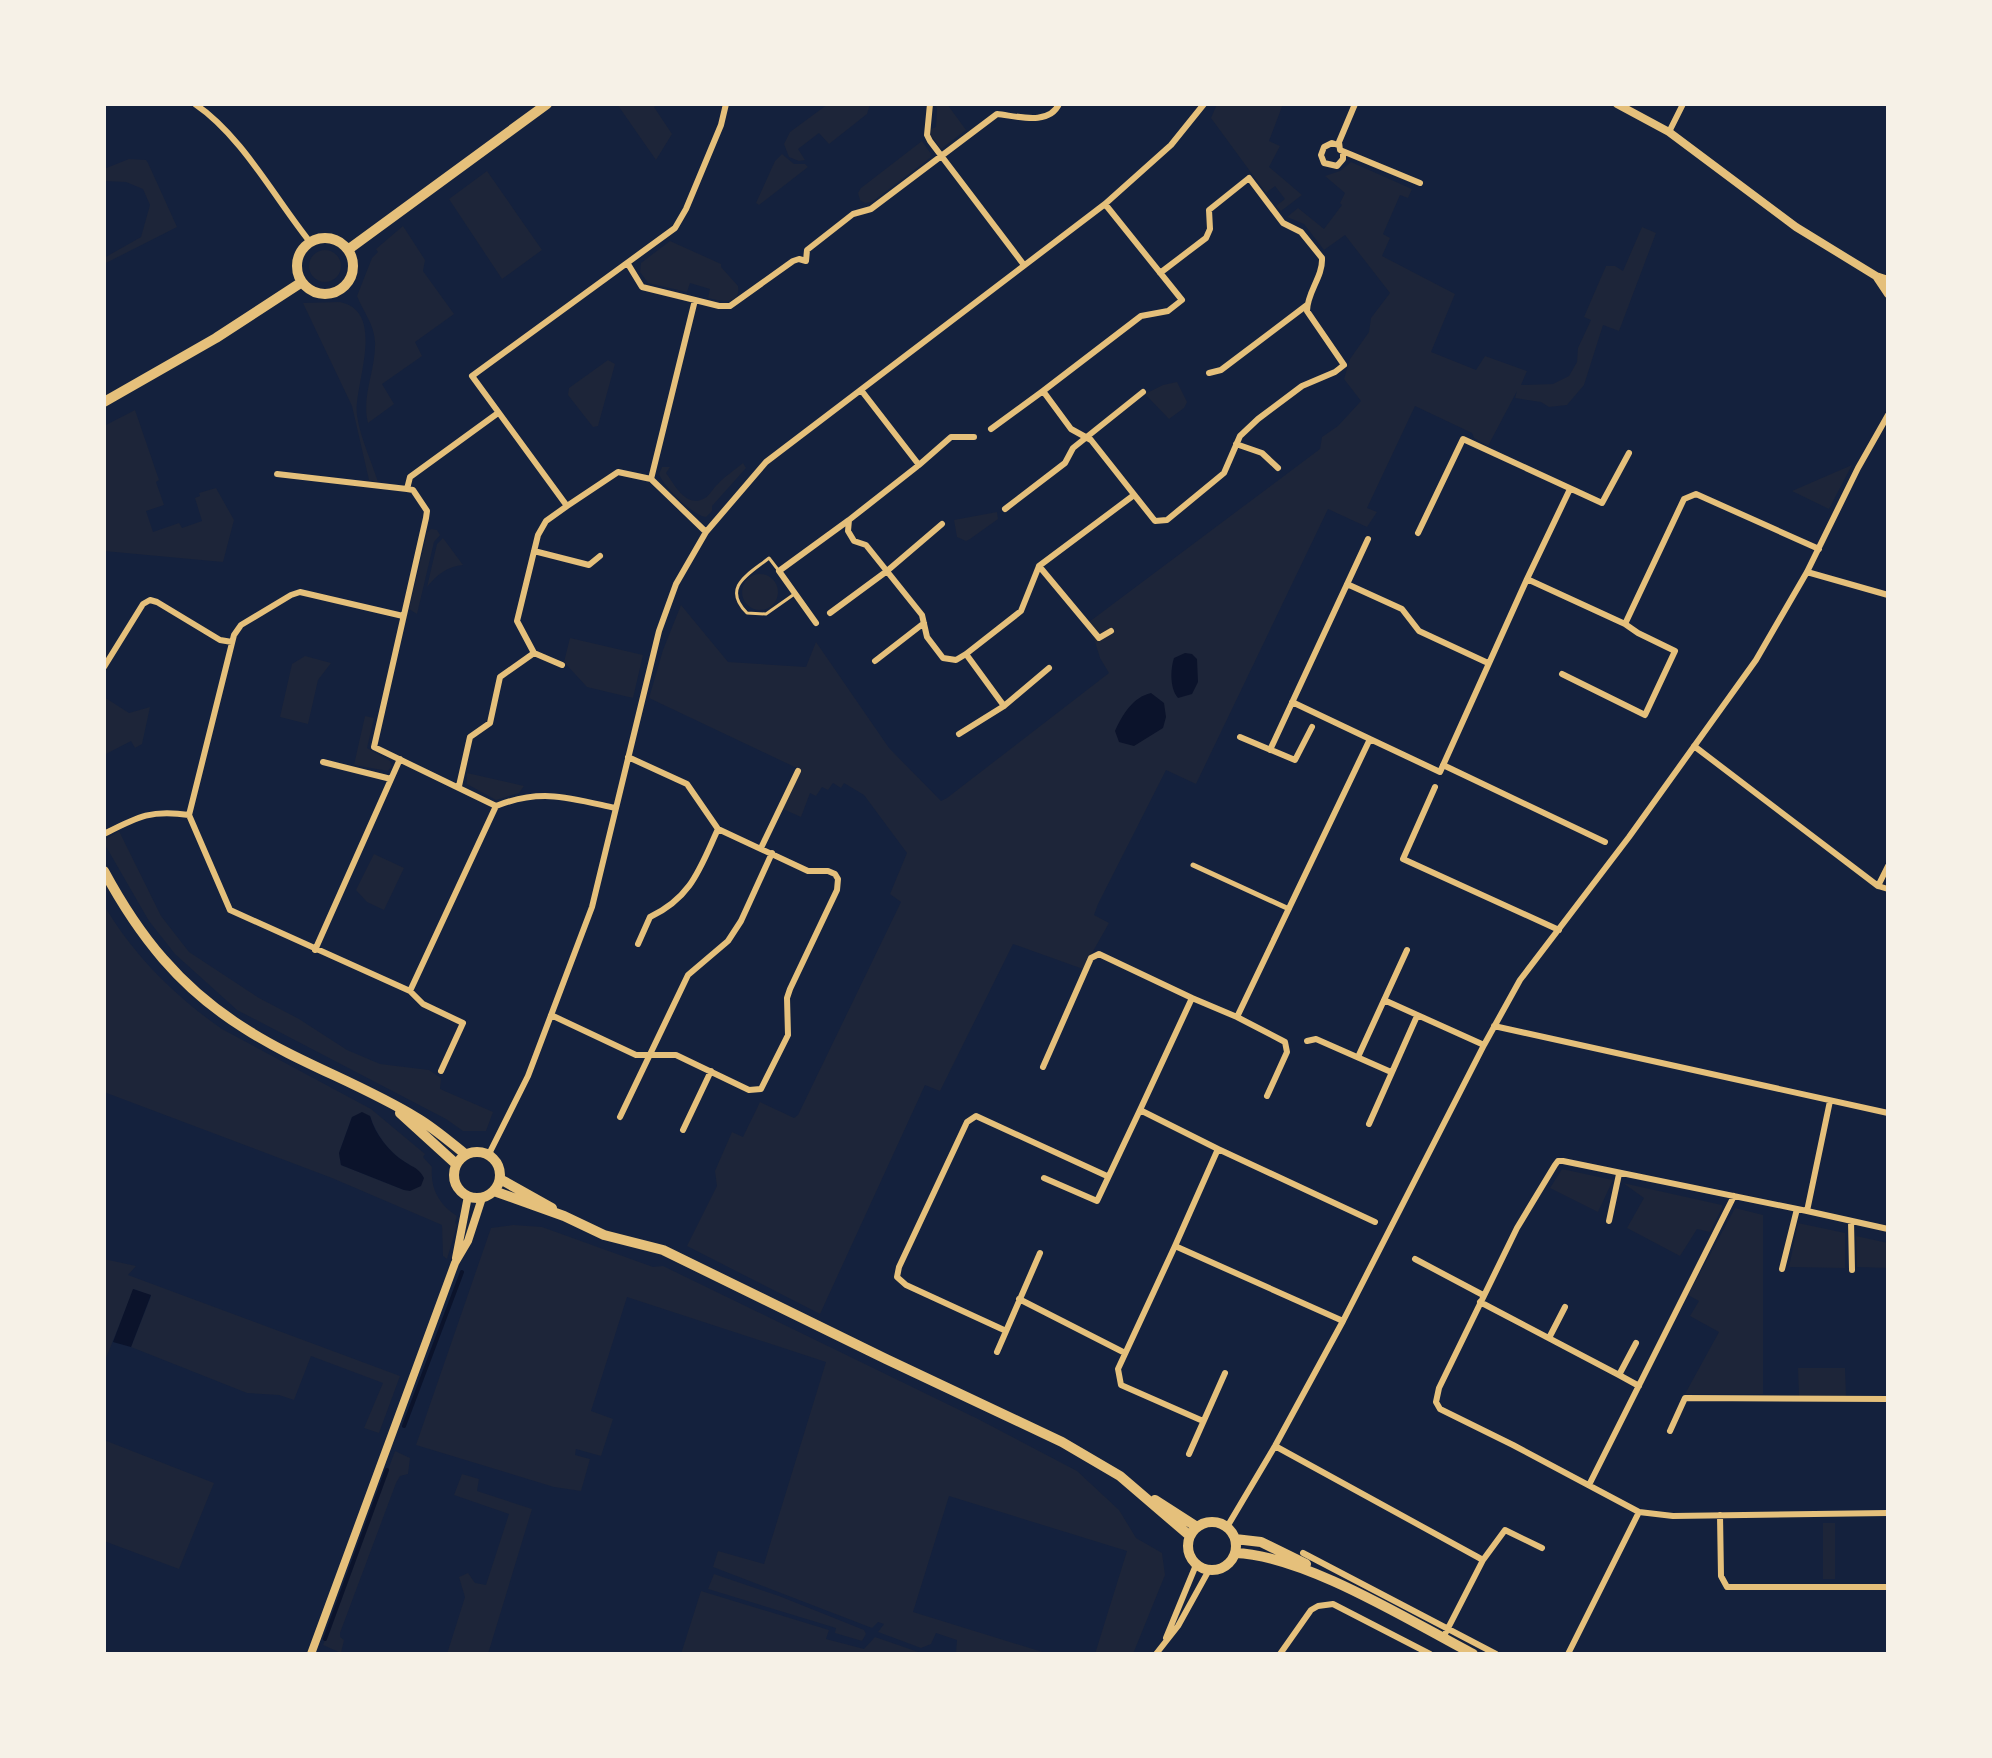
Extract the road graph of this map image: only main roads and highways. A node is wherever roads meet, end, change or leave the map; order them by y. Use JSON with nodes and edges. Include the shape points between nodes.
{"nodes":[{"id":1,"x":547,"y":104,"type":"edge"},
{"id":2,"x":349,"y":249,"type":"junction"},
{"id":3,"x":302,"y":282,"type":"junction"},
{"id":4,"x":104,"y":402,"type":"edge"},
{"id":5,"x":104,"y":871,"type":"edge"},
{"id":6,"x":390,"y":1104,"type":"junction"},
{"id":7,"x":465,"y":1154,"type":"junction"},
{"id":8,"x":456,"y":1164,"type":"junction"},
{"id":9,"x":500,"y":1179,"type":"junction"},
{"id":10,"x":494,"y":1191,"type":"junction"},
{"id":11,"x":564,"y":1216,"type":"junction"},
{"id":12,"x":1194,"y":1532,"type":"junction"},
{"id":13,"x":1235,"y":1539,"type":"junction"},
{"id":14,"x":1235,"y":1553,"type":"junction"},
{"id":15,"x":1348,"y":1590,"type":"junction"},
{"id":16,"x":1473,"y":1654,"type":"edge"}],
"edges":[{"from":1,"to":2,"type":"main road"},
{"from":2,"to":3,"type":"main road","via":[[354,266],[341,289],[325,294]]},
{"from":2,"to":3,"type":"main road","via":[[327,237],[310,242],[297,265]]},
{"from":3,"to":4,"type":"main road"},
{"from":5,"to":6,"type":"main road","via":[[135,925],[168,966],[215,1008]]},
{"from":6,"to":7,"type":"main road"},
{"from":6,"to":8,"type":"main road"},
{"from":7,"to":8,"type":"main road"},
{"from":7,"to":9,"type":"main road","via":[[489,1154]]},
{"from":8,"to":10,"type":"main road","via":[[455,1184],[468,1196],[482,1198]]},
{"from":9,"to":10,"type":"main road"},
{"from":9,"to":11,"type":"main road"},
{"from":10,"to":11,"type":"main road"},
{"from":11,"to":12,"type":"main road","via":[[615,1239],[663,1250],[1062,1442],[1099,1462]]},
{"from":12,"to":13,"type":"main road","via":[[1209,1522],[1227,1527]]},
{"from":12,"to":14,"type":"main road","via":[[1187,1549],[1196,1565],[1209,1570],[1226,1566]]},
{"from":13,"to":14,"type":"main road"},
{"from":13,"to":15,"type":"main road","via":[[1273,1547]]},
{"from":14,"to":15,"type":"main road","via":[[1281,1560]]},
{"from":15,"to":16,"type":"main road","via":[[1446,1634]]}]}
